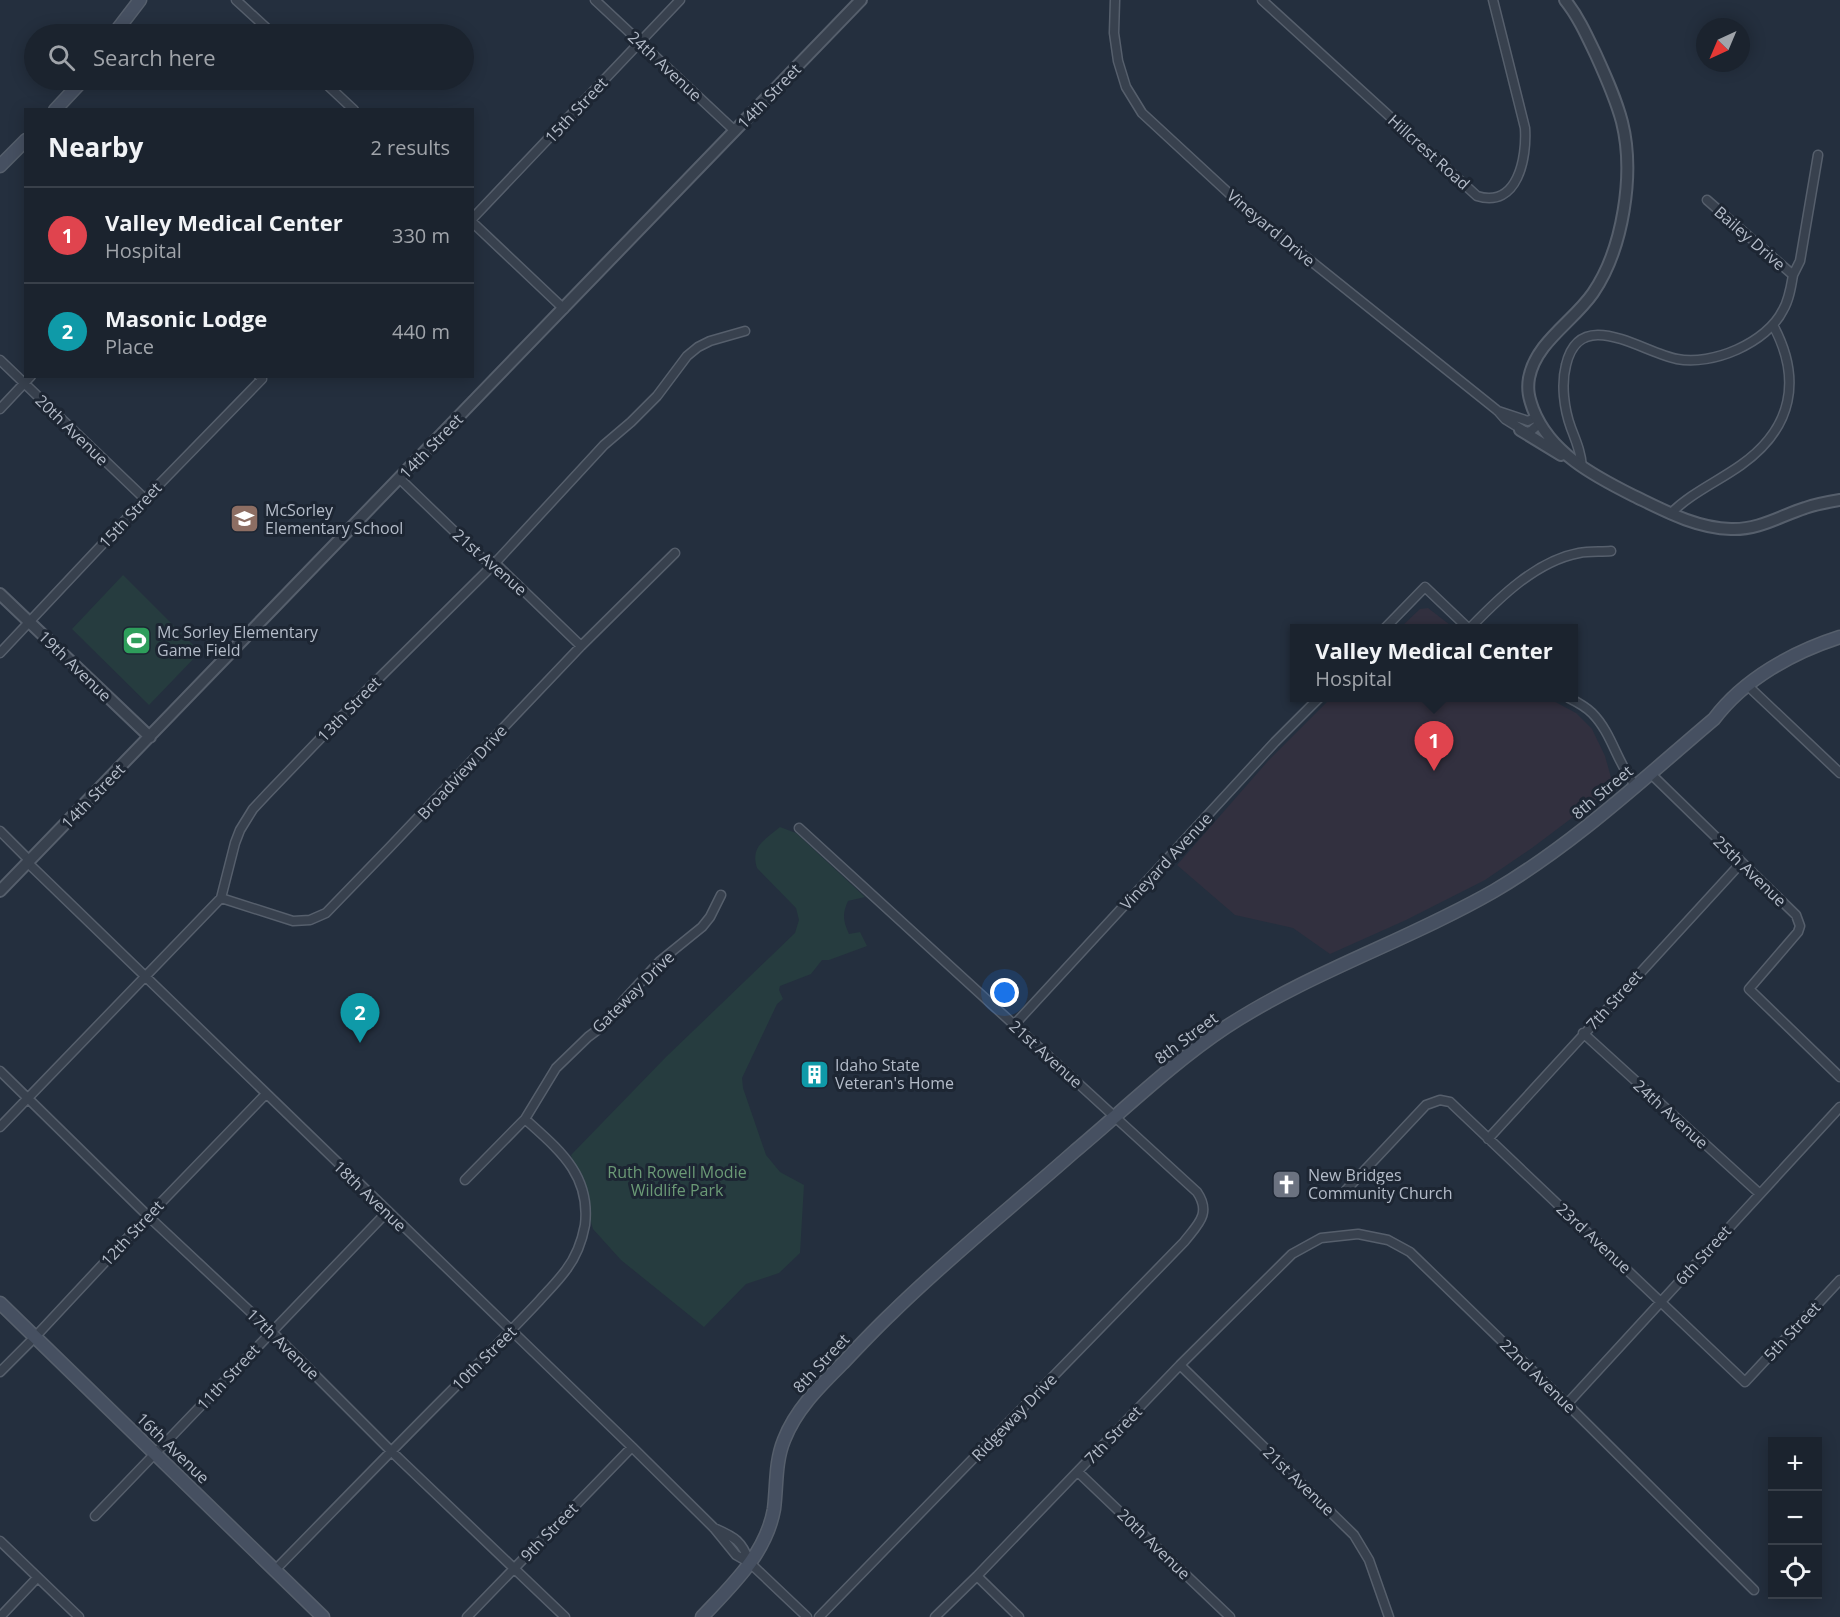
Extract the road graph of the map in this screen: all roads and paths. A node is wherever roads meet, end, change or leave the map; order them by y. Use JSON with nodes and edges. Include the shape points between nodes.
{"nodes":[{"id":1,"x":140,"y":0,"type":"edge"},
{"id":2,"x":236,"y":0,"type":"edge"},
{"id":3,"x":596,"y":0,"type":"edge"},
{"id":4,"x":680,"y":0,"type":"edge"},
{"id":5,"x":861,"y":0,"type":"edge"},
{"id":6,"x":1115,"y":0,"type":"edge"},
{"id":7,"x":1262,"y":0,"type":"edge"},
{"id":8,"x":1493,"y":0,"type":"edge"},
{"id":9,"x":1565,"y":0,"type":"edge"},
{"id":10,"x":122,"y":24,"type":"edge"},
{"id":11,"x":262,"y":24,"type":"edge"},
{"id":12,"x":640,"y":42,"type":"junction"},
{"id":13,"x":74,"y":90,"type":"edge"},
{"id":14,"x":333,"y":90,"type":"edge"},
{"id":15,"x":57,"y":108,"type":"edge"},
{"id":16,"x":352,"y":108,"type":"edge"},
{"id":17,"x":735,"y":131,"type":"junction"},
{"id":18,"x":24,"y":146,"type":"edge"},
{"id":19,"x":1818,"y":155,"type":"dead end"},
{"id":20,"x":0,"y":166,"type":"edge"},
{"id":21,"x":1707,"y":200,"type":"dead end"},
{"id":22,"x":474,"y":218,"type":"edge"},
{"id":23,"x":474,"y":222,"type":"edge"},
{"id":24,"x":1793,"y":275,"type":"junction"},
{"id":25,"x":564,"y":309,"type":"junction"},
{"id":26,"x":1773,"y":325,"type":"junction"},
{"id":27,"x":745,"y":331,"type":"dead end"},
{"id":28,"x":0,"y":360,"type":"edge"},
{"id":29,"x":29,"y":378,"type":"edge"},
{"id":30,"x":261,"y":378,"type":"edge"},
{"id":31,"x":24,"y":384,"type":"junction"},
{"id":32,"x":0,"y":409,"type":"edge"},
{"id":33,"x":1498,"y":411,"type":"junction"},
{"id":34,"x":1538,"y":420,"type":"junction"},
{"id":35,"x":1520,"y":430,"type":"junction"},
{"id":36,"x":1582,"y":467,"type":"junction"},
{"id":37,"x":400,"y":478,"type":"junction"},
{"id":38,"x":145,"y":499,"type":"junction"},
{"id":39,"x":1840,"y":500,"type":"edge"},
{"id":40,"x":1670,"y":514,"type":"junction"},
{"id":41,"x":1611,"y":551,"type":"dead end"},
{"id":42,"x":675,"y":553,"type":"dead end"},
{"id":43,"x":495,"y":563,"type":"junction"},
{"id":44,"x":0,"y":594,"type":"edge"},
{"id":45,"x":30,"y":622,"type":"junction"},
{"id":46,"x":1389,"y":624,"type":"edge"},
{"id":47,"x":1465,"y":624,"type":"edge"},
{"id":48,"x":1473,"y":624,"type":"edge"},
{"id":49,"x":1840,"y":637,"type":"edge"},
{"id":50,"x":581,"y":646,"type":"junction"},
{"id":51,"x":0,"y":653,"type":"edge"},
{"id":52,"x":1748,"y":686,"type":"junction"},
{"id":53,"x":1315,"y":702,"type":"edge"},
{"id":54,"x":1577,"y":702,"type":"edge"},
{"id":55,"x":150,"y":737,"type":"junction"},
{"id":56,"x":1650,"y":773,"type":"junction"},
{"id":57,"x":1840,"y":773,"type":"edge"},
{"id":58,"x":1635,"y":785,"type":"junction"},
{"id":59,"x":799,"y":828,"type":"dead end"},
{"id":60,"x":0,"y":831,"type":"edge"},
{"id":61,"x":29,"y":862,"type":"junction"},
{"id":62,"x":1741,"y":863,"type":"junction"},
{"id":63,"x":0,"y":891,"type":"edge"},
{"id":64,"x":722,"y":895,"type":"dead end"},
{"id":65,"x":222,"y":898,"type":"junction"},
{"id":66,"x":145,"y":976,"type":"junction"},
{"id":67,"x":1014,"y":1026,"type":"junction"},
{"id":68,"x":1583,"y":1033,"type":"junction"},
{"id":69,"x":0,"y":1071,"type":"edge"},
{"id":70,"x":1840,"y":1077,"type":"edge"},
{"id":71,"x":265,"y":1095,"type":"junction"},
{"id":72,"x":28,"y":1099,"type":"junction"},
{"id":73,"x":1840,"y":1107,"type":"edge"},
{"id":74,"x":1115,"y":1118,"type":"junction"},
{"id":75,"x":525,"y":1119,"type":"junction"},
{"id":76,"x":0,"y":1127,"type":"edge"},
{"id":77,"x":1488,"y":1139,"type":"junction"},
{"id":78,"x":465,"y":1180,"type":"dead end"},
{"id":79,"x":1346,"y":1190,"type":"dead end"},
{"id":80,"x":1760,"y":1194,"type":"junction"},
{"id":81,"x":387,"y":1212,"type":"junction"},
{"id":82,"x":1204,"y":1212,"type":"joint"},
{"id":83,"x":148,"y":1216,"type":"junction"},
{"id":84,"x":1292,"y":1254,"type":"joint"},
{"id":85,"x":1840,"y":1280,"type":"edge"},
{"id":86,"x":1661,"y":1301,"type":"junction"},
{"id":87,"x":0,"y":1303,"type":"edge"},
{"id":88,"x":271,"y":1331,"type":"junction"},
{"id":89,"x":512,"y":1331,"type":"junction"},
{"id":90,"x":35,"y":1337,"type":"junction"},
{"id":91,"x":1180,"y":1365,"type":"junction"},
{"id":92,"x":0,"y":1372,"type":"edge"},
{"id":93,"x":1745,"y":1382,"type":"joint"},
{"id":94,"x":1567,"y":1404,"type":"junction"},
{"id":95,"x":632,"y":1447,"type":"junction"},
{"id":96,"x":391,"y":1451,"type":"junction"},
{"id":97,"x":156,"y":1454,"type":"junction"},
{"id":98,"x":1078,"y":1472,"type":"junction"},
{"id":99,"x":95,"y":1516,"type":"dead end"},
{"id":100,"x":0,"y":1542,"type":"edge"},
{"id":101,"x":750,"y":1563,"type":"junction"},
{"id":102,"x":515,"y":1568,"type":"junction"},
{"id":103,"x":275,"y":1570,"type":"junction"},
{"id":104,"x":977,"y":1576,"type":"junction"},
{"id":105,"x":38,"y":1578,"type":"junction"},
{"id":106,"x":1754,"y":1590,"type":"dead end"},
{"id":107,"x":0,"y":1617,"type":"edge"},
{"id":108,"x":79,"y":1617,"type":"edge"},
{"id":109,"x":323,"y":1617,"type":"edge"},
{"id":110,"x":467,"y":1617,"type":"edge"},
{"id":111,"x":565,"y":1617,"type":"edge"},
{"id":112,"x":702,"y":1617,"type":"edge"},
{"id":113,"x":807,"y":1617,"type":"edge"},
{"id":114,"x":819,"y":1617,"type":"edge"},
{"id":115,"x":935,"y":1617,"type":"edge"},
{"id":116,"x":1019,"y":1617,"type":"edge"},
{"id":117,"x":1230,"y":1617,"type":"edge"},
{"id":118,"x":1389,"y":1617,"type":"edge"}],
"edges":[{"from":1,"to":10,"type":"main road"},
{"from":2,"to":11,"type":"street"},
{"from":3,"to":12,"type":"street","name":"24th Avenue"},
{"from":4,"to":12,"type":"street","name":"15th Street"},
{"from":5,"to":17,"type":"street","name":"14th Street"},
{"from":6,"to":33,"type":"street","name":"Vineyard Drive","via":[[1118,61],[1126,87],[1142,113],[1246,210]]},
{"from":7,"to":8,"type":"street","name":"Hillcrest Road","via":[[1477,196],[1489,200],[1507,191],[1526,152],[1524,123]]},
{"from":9,"to":34,"type":"street","via":[[1607,78],[1622,121],[1625,195],[1618,243],[1606,270],[1586,303],[1549,341],[1533,365],[1528,387]]},
{"from":12,"to":17,"type":"street","name":"24th Avenue"},
{"from":12,"to":22,"type":"street","name":"15th Street"},
{"from":13,"to":15,"type":"main road"},
{"from":14,"to":16,"type":"street"},
{"from":17,"to":25,"type":"street","name":"14th Street"},
{"from":18,"to":20,"type":"main road"},
{"from":19,"to":24,"type":"street","via":[[1800,261]]},
{"from":21,"to":24,"type":"street","name":"Bailey Drive"},
{"from":23,"to":25,"type":"street"},
{"from":24,"to":26,"type":"street","name":"Bailey Drive","via":[[1787,302]]},
{"from":25,"to":37,"type":"street","name":"14th Street"},
{"from":26,"to":36,"type":"street","name":"Bailey Drive","via":[[1735,351],[1699,359],[1670,358],[1607,335],[1591,334],[1580,339],[1568,357],[1564,386]]},
{"from":26,"to":40,"type":"street","via":[[1789,367],[1791,384],[1785,412],[1755,454],[1688,497]]},
{"from":27,"to":43,"type":"street","name":"13th Street","via":[[710,341],[687,356],[657,396],[604,445]]},
{"from":28,"to":31,"type":"street","name":"20th Avenue"},
{"from":29,"to":31,"type":"street"},
{"from":30,"to":38,"type":"street","name":"15th Street"},
{"from":31,"to":32,"type":"street"},
{"from":31,"to":38,"type":"street","name":"20th Avenue"},
{"from":33,"to":34,"type":"street","name":"Vineyard Drive"},
{"from":33,"to":35,"type":"street","name":"Vineyard Drive"},
{"from":34,"to":35,"type":"street","via":[[1529,432]]},
{"from":34,"to":36,"type":"street","via":[[1551,440]]},
{"from":35,"to":36,"type":"street"},
{"from":36,"to":40,"type":"street"},
{"from":37,"to":43,"type":"street","name":"21st Avenue","via":[[482,558]]},
{"from":37,"to":55,"type":"street","name":"14th Street"},
{"from":38,"to":45,"type":"street","name":"15th Street"},
{"from":39,"to":40,"type":"street","via":[[1816,504],[1749,528],[1714,528]]},
{"from":41,"to":48,"type":"street","via":[[1580,552],[1542,567]]},
{"from":42,"to":50,"type":"street","name":"Broadview Drive"},
{"from":43,"to":50,"type":"street","name":"21st Avenue"},
{"from":43,"to":65,"type":"street","name":"13th Street","via":[[254,809],[235,843]]},
{"from":44,"to":45,"type":"street","name":"19th Avenue"},
{"from":45,"to":51,"type":"street","name":"15th Street"},
{"from":45,"to":55,"type":"street","name":"19th Avenue"},
{"from":46,"to":47,"type":"street","via":[[1425,587]]},
{"from":49,"to":52,"type":"main road","name":"8th Street","via":[[1793,656]]},
{"from":50,"to":65,"type":"street","name":"Broadview Drive","via":[[326,913],[310,920],[293,921]]},
{"from":52,"to":56,"type":"main road","name":"8th Street"},
{"from":52,"to":57,"type":"street"},
{"from":53,"to":67,"type":"street","name":"Vineyard Avenue"},
{"from":54,"to":58,"type":"street","via":[[1603,726]]},
{"from":55,"to":61,"type":"street","name":"14th Street"},
{"from":56,"to":58,"type":"main road","name":"8th Street"},
{"from":56,"to":62,"type":"street","name":"25th Avenue"},
{"from":58,"to":74,"type":"main road","name":"8th Street","via":[[1570,839],[1493,891],[1307,982],[1226,1027],[1178,1062]]},
{"from":59,"to":67,"type":"street","name":"21st Avenue"},
{"from":60,"to":61,"type":"street","name":"18th Avenue"},
{"from":61,"to":63,"type":"street","name":"14th Street"},
{"from":61,"to":66,"type":"street","name":"18th Avenue"},
{"from":62,"to":68,"type":"street","name":"7th Street"},
{"from":62,"to":70,"type":"street","name":"25th Avenue","via":[[1796,915],[1800,926],[1749,989]]},
{"from":64,"to":75,"type":"street","name":"Gateway Drive","via":[[702,927],[660,961],[604,1025],[556,1068]]},
{"from":65,"to":66,"type":"street"},
{"from":66,"to":71,"type":"street","name":"18th Avenue"},
{"from":66,"to":72,"type":"street"},
{"from":67,"to":74,"type":"street","name":"21st Avenue"},
{"from":68,"to":77,"type":"street","name":"7th Street"},
{"from":68,"to":80,"type":"street","name":"24th Avenue"},
{"from":69,"to":72,"type":"street","name":"17th Avenue"},
{"from":71,"to":81,"type":"street","name":"18th Avenue"},
{"from":71,"to":83,"type":"street","name":"12th Street"},
{"from":72,"to":76,"type":"street"},
{"from":72,"to":83,"type":"street","name":"17th Avenue"},
{"from":73,"to":80,"type":"street","name":"6th Street"},
{"from":74,"to":82,"type":"street","name":"21st Avenue","via":[[1197,1192]]},
{"from":74,"to":101,"type":"main road","name":"8th Street","via":[[931,1276],[807,1401],[781,1447],[771,1523]]},
{"from":75,"to":78,"type":"street","name":"Gateway Drive"},
{"from":75,"to":89,"type":"street","name":"10th Street","via":[[570,1162],[582,1191],[585,1222],[574,1259]]},
{"from":77,"to":79,"type":"street","name":"23rd Avenue","via":[[1450,1102],[1440,1100],[1426,1106]]},
{"from":77,"to":86,"type":"street","name":"23rd Avenue"},
{"from":80,"to":86,"type":"street","name":"6th Street"},
{"from":81,"to":88,"type":"street","name":"11th Street"},
{"from":81,"to":89,"type":"street","name":"18th Avenue"},
{"from":82,"to":114,"type":"street","name":"Ridgeway Drive","via":[[1184,1242]]},
{"from":83,"to":88,"type":"street","name":"17th Avenue"},
{"from":83,"to":90,"type":"street","name":"12th Street"},
{"from":84,"to":91,"type":"street","name":"7th Street"},
{"from":84,"to":94,"type":"street","name":"22nd Avenue","via":[[1336,1235],[1376,1236],[1399,1245]]},
{"from":85,"to":93,"type":"street","name":"5th Street"},
{"from":86,"to":93,"type":"street","name":"23rd Avenue"},
{"from":86,"to":94,"type":"street","name":"6th Street"},
{"from":87,"to":90,"type":"main road","name":"16th Avenue"},
{"from":88,"to":96,"type":"street","name":"17th Avenue"},
{"from":88,"to":97,"type":"street","name":"11th Street"},
{"from":89,"to":95,"type":"street","name":"18th Avenue"},
{"from":89,"to":96,"type":"street","name":"10th Street"},
{"from":90,"to":92,"type":"street","name":"12th Street"},
{"from":90,"to":97,"type":"main road","name":"16th Avenue"},
{"from":91,"to":98,"type":"street","name":"7th Street"},
{"from":91,"to":118,"type":"street","name":"21st Avenue","via":[[1354,1535],[1369,1560]]},
{"from":94,"to":106,"type":"street","name":"22nd Avenue"},
{"from":95,"to":101,"type":"street","name":"18th Avenue","via":[[714,1528],[743,1545]]},
{"from":95,"to":102,"type":"street","name":"9th Street"},
{"from":96,"to":102,"type":"street","name":"17th Avenue"},
{"from":96,"to":103,"type":"street","name":"10th Street"},
{"from":97,"to":99,"type":"street","name":"11th Street"},
{"from":97,"to":103,"type":"main road","name":"16th Avenue"},
{"from":98,"to":104,"type":"street","name":"7th Street"},
{"from":98,"to":117,"type":"street","name":"20th Avenue"},
{"from":100,"to":105,"type":"street"},
{"from":101,"to":112,"type":"main road","name":"8th Street"},
{"from":101,"to":113,"type":"street","name":"18th Avenue"},
{"from":102,"to":110,"type":"street","name":"9th Street"},
{"from":102,"to":111,"type":"street","name":"17th Avenue"},
{"from":103,"to":109,"type":"main road","name":"16th Avenue"},
{"from":104,"to":115,"type":"street","name":"7th Street"},
{"from":104,"to":116,"type":"street"},
{"from":105,"to":107,"type":"street"},
{"from":105,"to":108,"type":"street"}]}
